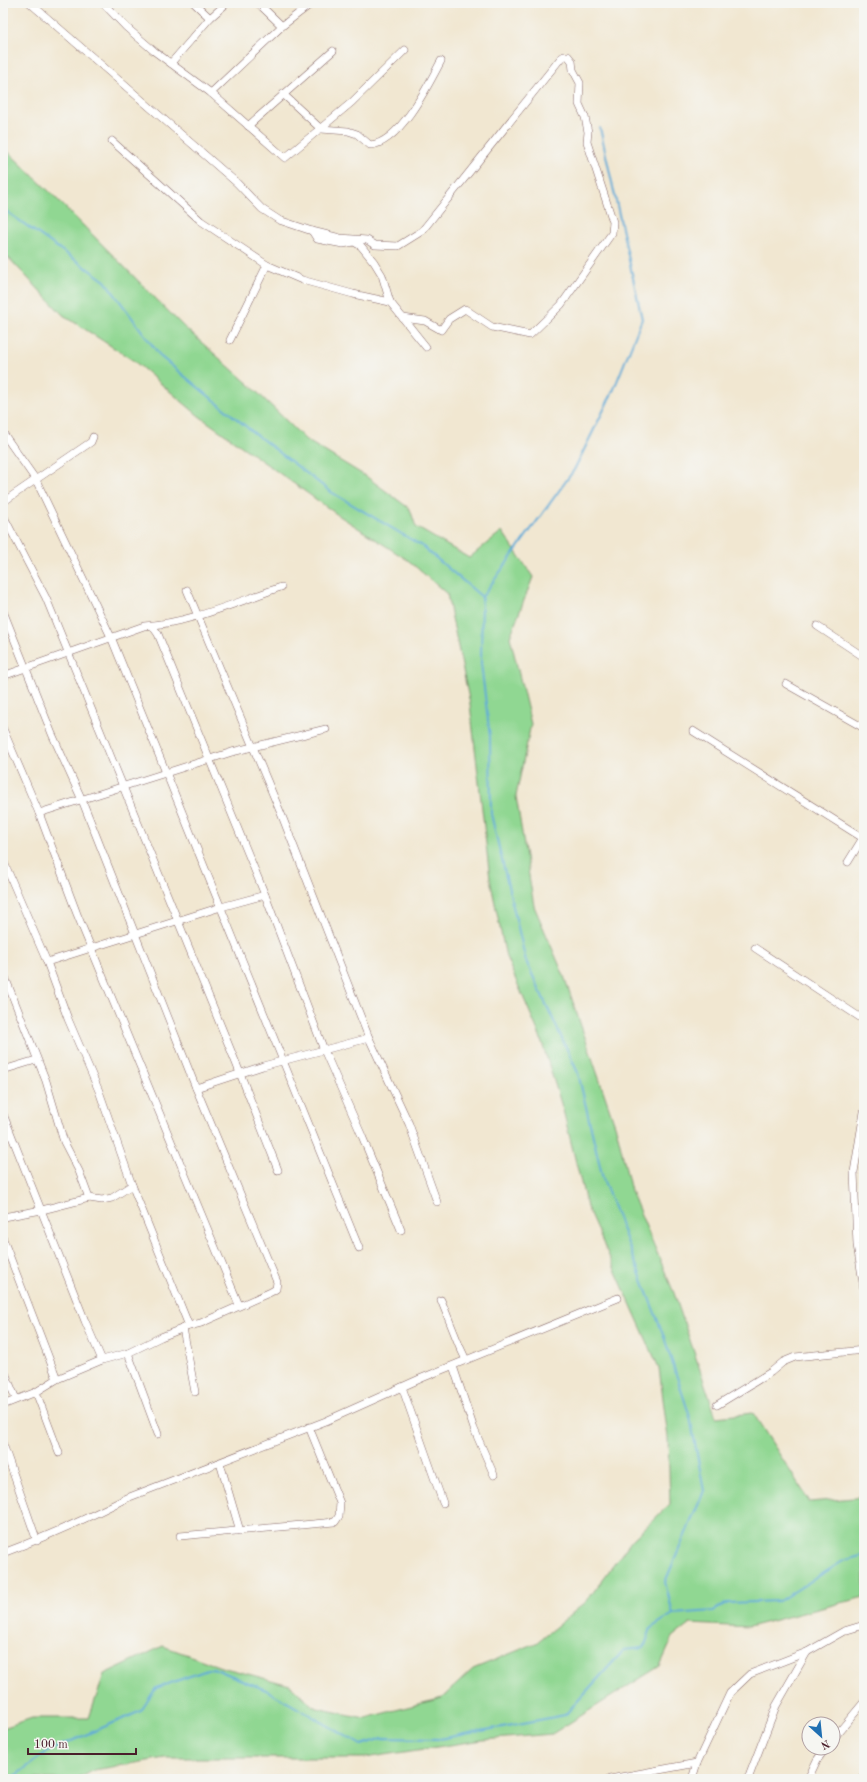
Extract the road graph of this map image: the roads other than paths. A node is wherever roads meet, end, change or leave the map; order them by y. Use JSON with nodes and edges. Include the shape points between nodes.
{"nodes":[{"id":1,"x":30,"y":3,"type":"edge"},
{"id":2,"x":103,"y":3,"type":"edge"},
{"id":3,"x":194,"y":3,"type":"edge"},
{"id":4,"x":227,"y":3,"type":"edge"},
{"id":5,"x":258,"y":3,"type":"edge"},
{"id":6,"x":312,"y":3,"type":"edge"},
{"id":7,"x":210,"y":18,"type":"junction"},
{"id":8,"x":282,"y":26,"type":"junction"},
{"id":9,"x":405,"y":50,"type":"dead end"},
{"id":10,"x":332,"y":51,"type":"dead end"},
{"id":11,"x":441,"y":61,"type":"dead end"},
{"id":12,"x":171,"y":63,"type":"junction"},
{"id":13,"x":211,"y":93,"type":"junction"},
{"id":14,"x":283,"y":94,"type":"junction"},
{"id":15,"x":248,"y":126,"type":"junction"},
{"id":16,"x":321,"y":129,"type":"junction"},
{"id":17,"x":112,"y":141,"type":"dead end"},
{"id":18,"x":312,"y":231,"type":"junction"},
{"id":19,"x":267,"y":265,"type":"junction"},
{"id":20,"x":390,"y":302,"type":"junction"},
{"id":21,"x":403,"y":318,"type":"junction"},
{"id":22,"x":230,"y":340,"type":"dead end"},
{"id":23,"x":426,"y":347,"type":"dead end"},
{"id":24,"x":3,"y":433,"type":"edge"},
{"id":25,"x":93,"y":436,"type":"dead end"},
{"id":26,"x":36,"y":480,"type":"junction"},
{"id":27,"x":3,"y":502,"type":"edge"},
{"id":28,"x":3,"y":514,"type":"edge"},
{"id":29,"x":281,"y":587,"type":"dead end"},
{"id":30,"x":187,"y":590,"type":"dead end"},
{"id":31,"x":3,"y":611,"type":"edge"},
{"id":32,"x":198,"y":615,"type":"junction"},
{"id":33,"x":817,"y":626,"type":"dead end"},
{"id":34,"x":152,"y":627,"type":"junction"},
{"id":35,"x":111,"y":637,"type":"junction"},
{"id":36,"x":68,"y":652,"type":"junction"},
{"id":37,"x":864,"y":657,"type":"edge"},
{"id":38,"x":26,"y":667,"type":"junction"},
{"id":39,"x":3,"y":676,"type":"edge"},
{"id":40,"x":786,"y":684,"type":"dead end"},
{"id":41,"x":864,"y":728,"type":"edge"},
{"id":42,"x":3,"y":729,"type":"edge"},
{"id":43,"x":326,"y":729,"type":"dead end"},
{"id":44,"x":693,"y":731,"type":"dead end"},
{"id":45,"x":253,"y":746,"type":"junction"},
{"id":46,"x":209,"y":759,"type":"junction"},
{"id":47,"x":165,"y":772,"type":"junction"},
{"id":48,"x":123,"y":787,"type":"junction"},
{"id":49,"x":82,"y":800,"type":"junction"},
{"id":50,"x":39,"y":813,"type":"junction"},
{"id":51,"x":863,"y":837,"type":"edge"},
{"id":52,"x":3,"y":860,"type":"edge"},
{"id":53,"x":848,"y":862,"type":"dead end"},
{"id":54,"x":265,"y":895,"type":"junction"},
{"id":55,"x":221,"y":907,"type":"junction"},
{"id":56,"x":178,"y":922,"type":"junction"},
{"id":57,"x":134,"y":936,"type":"junction"},
{"id":58,"x":91,"y":947,"type":"junction"},
{"id":59,"x":755,"y":948,"type":"dead end"},
{"id":60,"x":47,"y":962,"type":"junction"},
{"id":61,"x":3,"y":972,"type":"edge"},
{"id":62,"x":864,"y":1020,"type":"edge"},
{"id":63,"x":369,"y":1038,"type":"junction"},
{"id":64,"x":324,"y":1050,"type":"junction"},
{"id":65,"x":36,"y":1060,"type":"junction"},
{"id":66,"x":283,"y":1061,"type":"junction"},
{"id":67,"x":3,"y":1070,"type":"edge"},
{"id":68,"x":239,"y":1074,"type":"junction"},
{"id":69,"x":196,"y":1088,"type":"junction"},
{"id":70,"x":864,"y":1112,"type":"edge"},
{"id":71,"x":3,"y":1114,"type":"edge"},
{"id":72,"x":278,"y":1170,"type":"dead end"},
{"id":73,"x":132,"y":1185,"type":"junction"},
{"id":74,"x":89,"y":1198,"type":"junction"},
{"id":75,"x":437,"y":1202,"type":"dead end"},
{"id":76,"x":42,"y":1210,"type":"junction"},
{"id":77,"x":3,"y":1217,"type":"edge"},
{"id":78,"x":401,"y":1230,"type":"dead end"},
{"id":79,"x":3,"y":1239,"type":"edge"},
{"id":80,"x":359,"y":1248,"type":"dead end"},
{"id":81,"x":864,"y":1289,"type":"edge"},
{"id":82,"x":618,"y":1298,"type":"dead end"},
{"id":83,"x":441,"y":1300,"type":"dead end"},
{"id":84,"x":239,"y":1305,"type":"junction"},
{"id":85,"x":186,"y":1327,"type":"junction"},
{"id":86,"x":864,"y":1350,"type":"edge"},
{"id":87,"x":128,"y":1353,"type":"junction"},
{"id":88,"x":102,"y":1360,"type":"junction"},
{"id":89,"x":466,"y":1360,"type":"junction"},
{"id":90,"x":453,"y":1366,"type":"junction"},
{"id":91,"x":3,"y":1368,"type":"edge"},
{"id":92,"x":57,"y":1379,"type":"junction"},
{"id":93,"x":402,"y":1387,"type":"junction"},
{"id":94,"x":36,"y":1392,"type":"junction"},
{"id":95,"x":195,"y":1392,"type":"dead end"},
{"id":96,"x":16,"y":1399,"type":"junction"},
{"id":97,"x":3,"y":1405,"type":"edge"},
{"id":98,"x":717,"y":1405,"type":"dead end"},
{"id":99,"x":309,"y":1427,"type":"junction"},
{"id":100,"x":158,"y":1434,"type":"dead end"},
{"id":101,"x":3,"y":1444,"type":"edge"},
{"id":102,"x":58,"y":1453,"type":"dead end"},
{"id":103,"x":220,"y":1463,"type":"junction"},
{"id":104,"x":494,"y":1475,"type":"dead end"},
{"id":105,"x":443,"y":1503,"type":"dead end"},
{"id":106,"x":240,"y":1531,"type":"junction"},
{"id":107,"x":180,"y":1536,"type":"dead end"},
{"id":108,"x":37,"y":1541,"type":"junction"},
{"id":109,"x":3,"y":1553,"type":"edge"},
{"id":110,"x":864,"y":1626,"type":"edge"},
{"id":111,"x":807,"y":1652,"type":"junction"},
{"id":112,"x":864,"y":1702,"type":"edge"},
{"id":113,"x":841,"y":1729,"type":"edge"},
{"id":114,"x":820,"y":1756,"type":"edge"},
{"id":115,"x":697,"y":1763,"type":"junction"},
{"id":116,"x":621,"y":1778,"type":"edge"},
{"id":117,"x":610,"y":1779,"type":"edge"},
{"id":118,"x":692,"y":1779,"type":"edge"},
{"id":119,"x":748,"y":1779,"type":"edge"},
{"id":120,"x":808,"y":1779,"type":"edge"}],
"edges":[{"from":1,"to":18,"type":"street","via":[[237,183],[262,209],[279,220]]},
{"from":2,"to":12,"type":"street","via":[[126,26]]},
{"from":3,"to":7,"type":"street"},
{"from":4,"to":7,"type":"street"},
{"from":5,"to":8,"type":"street"},
{"from":6,"to":8,"type":"street"},
{"from":7,"to":12,"type":"street"},
{"from":8,"to":13,"type":"street"},
{"from":9,"to":16,"type":"street"},
{"from":10,"to":14,"type":"street"},
{"from":11,"to":16,"type":"street","via":[[415,106],[383,142],[370,145],[357,134]]},
{"from":12,"to":13,"type":"street"},
{"from":13,"to":15,"type":"street"},
{"from":14,"to":15,"type":"street"},
{"from":14,"to":16,"type":"street"},
{"from":15,"to":16,"type":"street","via":[[285,158]]},
{"from":17,"to":19,"type":"street","via":[[201,221]]},
{"from":18,"to":20,"type":"street","via":[[317,239],[343,244],[354,242],[361,246],[380,271]]},
{"from":18,"to":21,"type":"street","via":[[340,238],[367,240],[375,245],[401,245],[415,236],[422,231],[561,58],[568,56],[580,83],[579,104],[586,118],[587,142],[613,222],[609,238],[561,305],[530,335],[492,327],[465,309],[449,319],[441,330],[425,321]]},
{"from":19,"to":20,"type":"street","via":[[308,282]]},
{"from":19,"to":22,"type":"street"},
{"from":20,"to":21,"type":"street"},
{"from":21,"to":23,"type":"street"},
{"from":24,"to":26,"type":"street"},
{"from":25,"to":26,"type":"street","via":[[90,442]]},
{"from":26,"to":27,"type":"street"},
{"from":26,"to":35,"type":"street"},
{"from":28,"to":36,"type":"street","via":[[46,598]]},
{"from":29,"to":32,"type":"street"},
{"from":30,"to":32,"type":"street"},
{"from":31,"to":38,"type":"street"},
{"from":32,"to":34,"type":"street"},
{"from":32,"to":45,"type":"street"},
{"from":33,"to":37,"type":"street"},
{"from":34,"to":35,"type":"street","via":[[144,626]]},
{"from":34,"to":46,"type":"street","via":[[158,634]]},
{"from":35,"to":36,"type":"street"},
{"from":35,"to":47,"type":"street"},
{"from":36,"to":38,"type":"street"},
{"from":36,"to":48,"type":"street"},
{"from":38,"to":39,"type":"street"},
{"from":38,"to":49,"type":"street","via":[[52,734]]},
{"from":40,"to":41,"type":"street"},
{"from":42,"to":50,"type":"street"},
{"from":43,"to":45,"type":"street"},
{"from":44,"to":51,"type":"street"},
{"from":45,"to":46,"type":"street"},
{"from":45,"to":63,"type":"street"},
{"from":46,"to":47,"type":"street"},
{"from":46,"to":54,"type":"street"},
{"from":47,"to":48,"type":"street"},
{"from":47,"to":55,"type":"street"},
{"from":48,"to":49,"type":"street"},
{"from":48,"to":56,"type":"street"},
{"from":49,"to":50,"type":"street"},
{"from":49,"to":57,"type":"street"},
{"from":50,"to":58,"type":"street"},
{"from":51,"to":53,"type":"street"},
{"from":52,"to":60,"type":"street"},
{"from":54,"to":55,"type":"street","via":[[240,904]]},
{"from":54,"to":64,"type":"street"},
{"from":55,"to":56,"type":"street"},
{"from":55,"to":66,"type":"street"},
{"from":56,"to":57,"type":"street"},
{"from":56,"to":68,"type":"street"},
{"from":57,"to":58,"type":"street"},
{"from":57,"to":69,"type":"street"},
{"from":58,"to":60,"type":"street"},
{"from":58,"to":84,"type":"street"},
{"from":59,"to":62,"type":"street"},
{"from":60,"to":73,"type":"street","via":[[99,1091]]},
{"from":61,"to":65,"type":"street","via":[[24,1022]]},
{"from":63,"to":64,"type":"street"},
{"from":63,"to":75,"type":"street","via":[[409,1124]]},
{"from":64,"to":66,"type":"street"},
{"from":64,"to":78,"type":"street"},
{"from":65,"to":67,"type":"street"},
{"from":65,"to":74,"type":"street","via":[[52,1100],[64,1142]]},
{"from":66,"to":68,"type":"street"},
{"from":66,"to":80,"type":"street"},
{"from":68,"to":69,"type":"street"},
{"from":68,"to":72,"type":"street"},
{"from":69,"to":84,"type":"street","via":[[277,1282],[276,1289]]},
{"from":70,"to":81,"type":"street","via":[[854,1172],[857,1245]]},
{"from":71,"to":76,"type":"street"},
{"from":73,"to":74,"type":"street","via":[[112,1198]]},
{"from":73,"to":85,"type":"street"},
{"from":74,"to":76,"type":"street"},
{"from":76,"to":77,"type":"street"},
{"from":76,"to":88,"type":"street"},
{"from":79,"to":92,"type":"street"},
{"from":82,"to":89,"type":"street"},
{"from":83,"to":89,"type":"street"},
{"from":84,"to":85,"type":"street","via":[[201,1323]]},
{"from":85,"to":87,"type":"street"},
{"from":85,"to":95,"type":"street"},
{"from":86,"to":98,"type":"street","via":[[795,1357],[782,1362],[771,1372]]},
{"from":87,"to":88,"type":"street"},
{"from":87,"to":100,"type":"street"},
{"from":88,"to":92,"type":"street"},
{"from":89,"to":90,"type":"street"},
{"from":90,"to":93,"type":"street"},
{"from":90,"to":104,"type":"street","via":[[474,1429]]},
{"from":91,"to":96,"type":"street"},
{"from":92,"to":94,"type":"street"},
{"from":93,"to":99,"type":"street"},
{"from":93,"to":105,"type":"street"},
{"from":94,"to":96,"type":"street"},
{"from":94,"to":102,"type":"street"},
{"from":96,"to":97,"type":"street"},
{"from":99,"to":103,"type":"street"},
{"from":99,"to":106,"type":"street","via":[[340,1503],[336,1522]]},
{"from":101,"to":108,"type":"street"},
{"from":103,"to":106,"type":"street"},
{"from":103,"to":108,"type":"street","via":[[126,1498]]},
{"from":106,"to":107,"type":"street"},
{"from":108,"to":109,"type":"street"},
{"from":110,"to":111,"type":"street","via":[[844,1631]]},
{"from":111,"to":115,"type":"street","via":[[750,1674],[742,1680],[730,1693]]},
{"from":111,"to":119,"type":"street","via":[[776,1706]]},
{"from":112,"to":113,"type":"street"},
{"from":114,"to":120,"type":"street"},
{"from":115,"to":116,"type":"street"},
{"from":115,"to":118,"type":"street"},
{"from":116,"to":117,"type":"street"}]}
